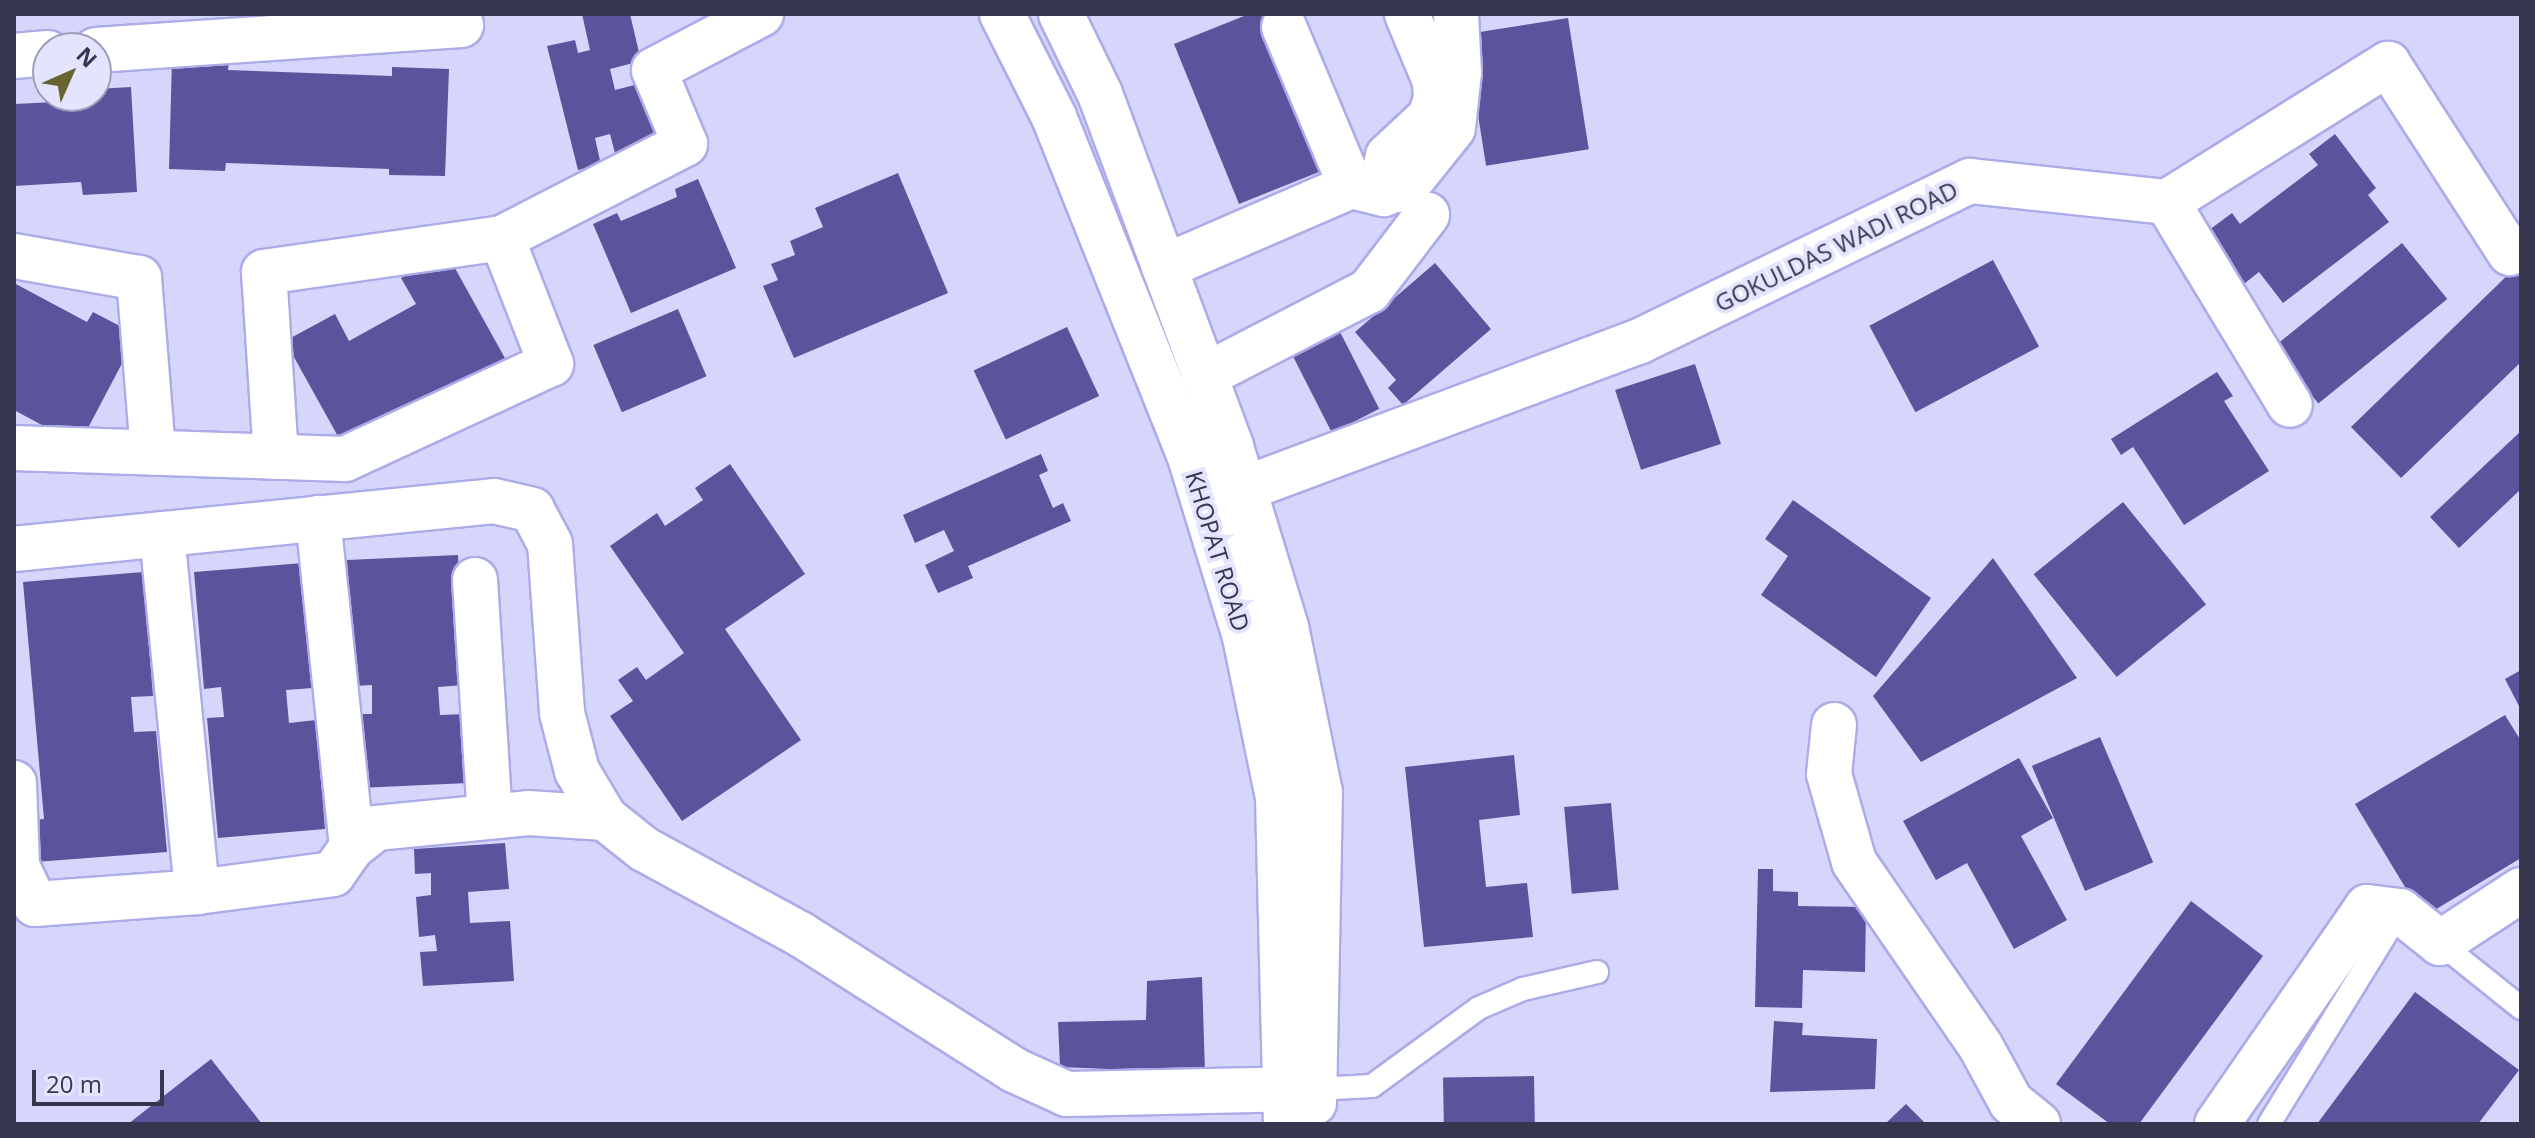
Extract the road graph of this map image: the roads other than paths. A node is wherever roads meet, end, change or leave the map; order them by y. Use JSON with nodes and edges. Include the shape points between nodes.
{"nodes":[{"id":1,"x":761,"y":14,"type":"edge"},
{"id":2,"x":1002,"y":14,"type":"edge"},
{"id":3,"x":1061,"y":14,"type":"edge"},
{"id":4,"x":1407,"y":14,"type":"edge"},
{"id":5,"x":1456,"y":14,"type":"edge"},
{"id":6,"x":461,"y":25,"type":"dead end"},
{"id":7,"x":1284,"y":27,"type":"dead end"},
{"id":8,"x":112,"y":49,"type":"edge"},
{"id":9,"x":1351,"y":186,"type":"junction"},
{"id":10,"x":1412,"y":202,"type":"junction"},
{"id":11,"x":2167,"y":202,"type":"junction"},
{"id":12,"x":502,"y":238,"type":"junction"},
{"id":13,"x":2510,"y":253,"type":"dead end"},
{"id":14,"x":14,"y":256,"type":"edge"},
{"id":15,"x":1164,"y":267,"type":"junction"},
{"id":16,"x":1204,"y":376,"type":"junction"},
{"id":17,"x":2290,"y":405,"type":"dead end"},
{"id":18,"x":14,"y":448,"type":"edge"},
{"id":19,"x":153,"y":452,"type":"junction"},
{"id":20,"x":276,"y":457,"type":"junction"},
{"id":21,"x":1244,"y":489,"type":"junction"},
{"id":22,"x":318,"y":518,"type":"junction"},
{"id":23,"x":162,"y":534,"type":"junction"},
{"id":24,"x":14,"y":549,"type":"edge"},
{"id":25,"x":475,"y":580,"type":"dead end"},
{"id":26,"x":1834,"y":725,"type":"dead end"},
{"id":27,"x":14,"y":783,"type":"edge"},
{"id":28,"x":490,"y":817,"type":"junction"},
{"id":29,"x":605,"y":818,"type":"junction"},
{"id":30,"x":352,"y":847,"type":"junction"},
{"id":31,"x":2521,"y":890,"type":"edge"},
{"id":32,"x":197,"y":892,"type":"junction"},
{"id":33,"x":2400,"y":911,"type":"junction"},
{"id":34,"x":2440,"y":943,"type":"junction"},
{"id":35,"x":1597,"y":972,"type":"dead end"},
{"id":36,"x":2519,"y":1004,"type":"edge"},
{"id":37,"x":1301,"y":1107,"type":"edge"},
{"id":38,"x":2038,"y":1124,"type":"edge"},
{"id":39,"x":2217,"y":1124,"type":"edge"},
{"id":40,"x":2269,"y":1124,"type":"edge"}],
"edges":[{"from":1,"to":12,"type":"street","via":[[654,70],[685,144]]},
{"from":2,"to":37,"type":"street","name":"KHOPAT ROAD","via":[[1054,117],[1191,460],[1245,637],[1278,798]]},
{"from":3,"to":15,"type":"street","name":"KHOPAT ROAD","via":[[1100,94]]},
{"from":4,"to":10,"type":"street","via":[[1435,81],[1436,99],[1430,117],[1388,156],[1386,166]]},
{"from":5,"to":10,"type":"street","via":[[1459,72],[1453,128]]},
{"from":6,"to":8,"type":"street"},
{"from":7,"to":9,"type":"street"},
{"from":9,"to":10,"type":"street"},
{"from":9,"to":15,"type":"street"},
{"from":10,"to":16,"type":"street","via":[[1369,291]]},
{"from":11,"to":13,"type":"street","via":[[2388,64]]},
{"from":11,"to":17,"type":"street"},
{"from":11,"to":21,"type":"street","name":"GOKULDAS WADI ROAD","via":[[1970,181],[1638,342]]},
{"from":12,"to":20,"type":"street","via":[[264,272]]},
{"from":12,"to":20,"type":"street","via":[[551,364],[345,459]]},
{"from":14,"to":19,"type":"street","via":[[139,278]]},
{"from":15,"to":16,"type":"street","name":"KHOPAT ROAD"},
{"from":16,"to":21,"type":"street","name":"KHOPAT ROAD"},
{"from":18,"to":19,"type":"street"},
{"from":19,"to":20,"type":"street"},
{"from":21,"to":37,"type":"street","name":"KHOPAT ROAD","via":[[1286,627],[1320,792]]},
{"from":22,"to":23,"type":"street"},
{"from":22,"to":29,"type":"street","via":[[494,501],[532,510],[550,544],[557,583],[562,713],[577,771]]},
{"from":22,"to":30,"type":"street"},
{"from":23,"to":24,"type":"street"},
{"from":23,"to":32,"type":"street"},
{"from":25,"to":28,"type":"street"},
{"from":26,"to":38,"type":"street","via":[[1829,774],[1854,862],[1981,1047],[2011,1102]]},
{"from":27,"to":32,"type":"street","via":[[17,866],[35,904]]},
{"from":28,"to":29,"type":"street"},
{"from":28,"to":30,"type":"street","via":[[376,828]]},
{"from":29,"to":37,"type":"street","via":[[644,849],[800,934],[1014,1070],[1067,1094]]},
{"from":30,"to":32,"type":"street","via":[[333,874]]},
{"from":31,"to":34,"type":"street"},
{"from":33,"to":34,"type":"street"},
{"from":33,"to":39,"type":"street","via":[[2367,907]]},
{"from":33,"to":40,"type":"lane"},
{"from":34,"to":36,"type":"lane"},
{"from":35,"to":37,"type":"lane","via":[[1523,989],[1479,1008],[1372,1086]]}]}
